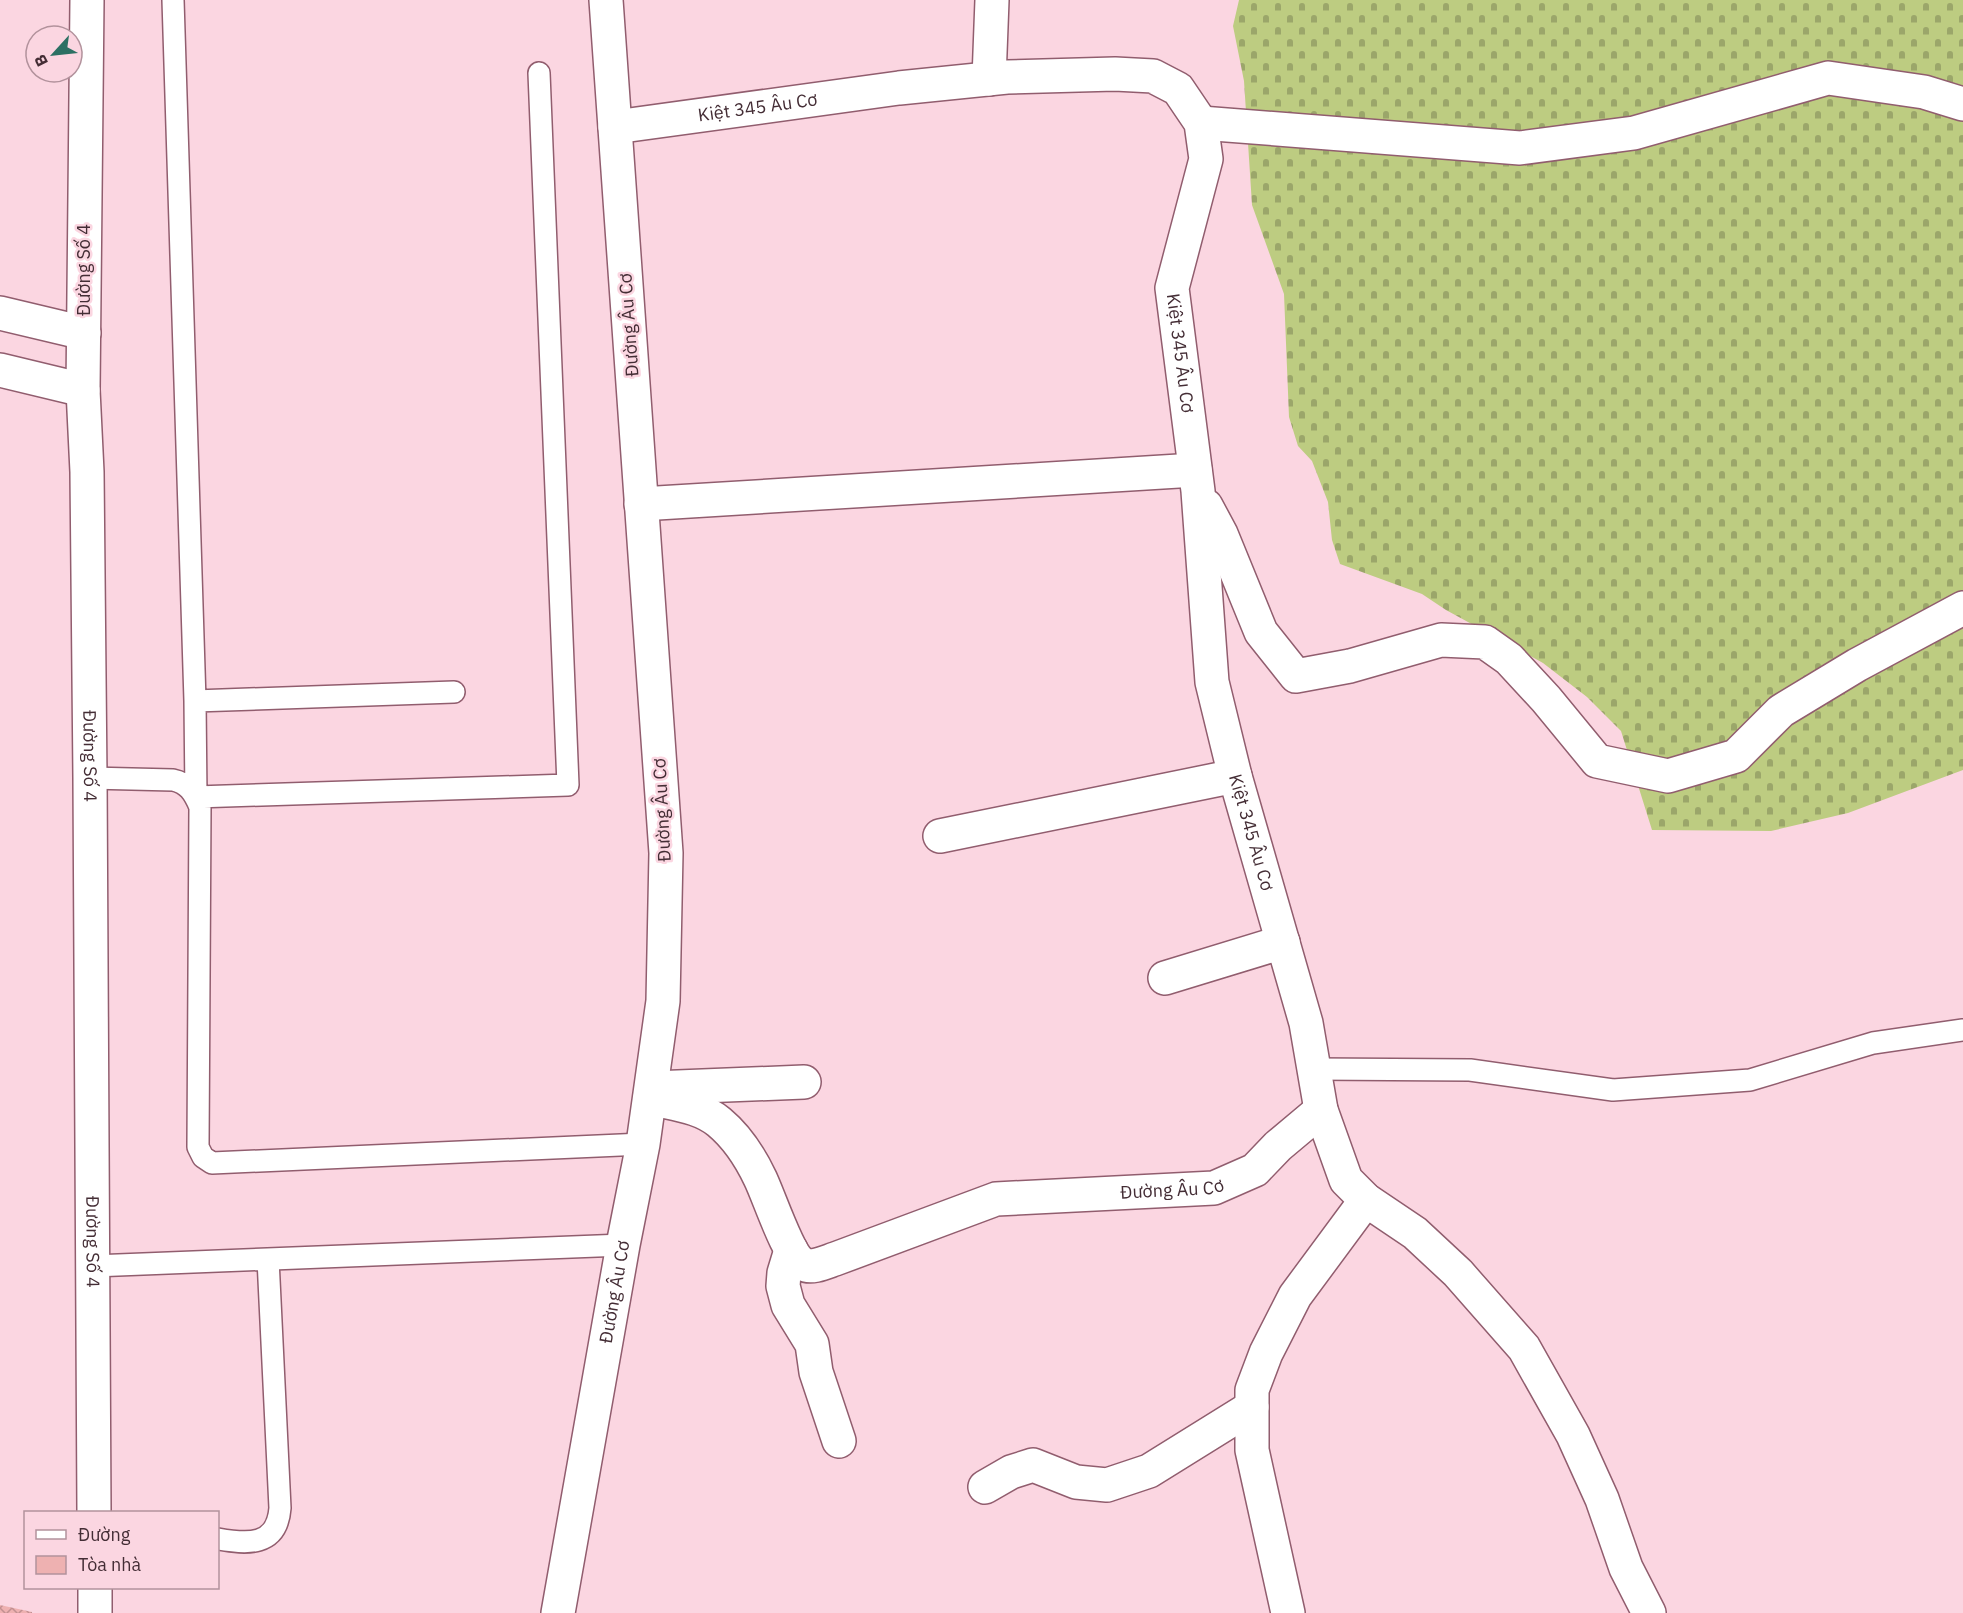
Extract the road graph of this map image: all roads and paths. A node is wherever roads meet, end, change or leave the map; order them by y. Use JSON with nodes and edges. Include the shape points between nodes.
{"nodes":[{"id":1,"x":87,"y":0,"type":"edge"},
{"id":2,"x":173,"y":0,"type":"edge"},
{"id":3,"x":606,"y":0,"type":"edge"},
{"id":4,"x":992,"y":0,"type":"edge"},
{"id":5,"x":539,"y":73,"type":"dead end"},
{"id":6,"x":989,"y":79,"type":"junction"},
{"id":7,"x":1963,"y":104,"type":"edge"},
{"id":8,"x":1201,"y":123,"type":"junction"},
{"id":9,"x":615,"y":127,"type":"junction"},
{"id":10,"x":0,"y":313,"type":"edge"},
{"id":11,"x":84,"y":333,"type":"junction"},
{"id":12,"x":0,"y":370,"type":"edge"},
{"id":13,"x":83,"y":390,"type":"junction"},
{"id":14,"x":1196,"y":480,"type":"junction"},
{"id":15,"x":641,"y":504,"type":"junction"},
{"id":16,"x":1963,"y":608,"type":"edge"},
{"id":17,"x":454,"y":692,"type":"dead end"},
{"id":18,"x":195,"y":701,"type":"junction"},
{"id":19,"x":1235,"y":776,"type":"junction"},
{"id":20,"x":90,"y":778,"type":"junction"},
{"id":21,"x":196,"y":797,"type":"junction"},
{"id":22,"x":940,"y":836,"type":"dead end"},
{"id":23,"x":1283,"y":942,"type":"junction"},
{"id":24,"x":1165,"y":978,"type":"dead end"},
{"id":25,"x":1963,"y":1030,"type":"edge"},
{"id":26,"x":1314,"y":1069,"type":"junction"},
{"id":27,"x":804,"y":1082,"type":"dead end"},
{"id":28,"x":650,"y":1093,"type":"junction"},
{"id":29,"x":1321,"y":1110,"type":"junction"},
{"id":30,"x":643,"y":1144,"type":"junction"},
{"id":31,"x":1356,"y":1190,"type":"junction"},
{"id":32,"x":623,"y":1245,"type":"junction"},
{"id":33,"x":791,"y":1250,"type":"junction"},
{"id":34,"x":268,"y":1259,"type":"junction"},
{"id":35,"x":93,"y":1266,"type":"junction"},
{"id":36,"x":1252,"y":1407,"type":"junction"},
{"id":37,"x":839,"y":1441,"type":"dead end"},
{"id":38,"x":985,"y":1487,"type":"dead end"},
{"id":39,"x":94,"y":1511,"type":"edge"},
{"id":40,"x":219,"y":1539,"type":"edge"},
{"id":41,"x":95,"y":1589,"type":"edge"},
{"id":42,"x":95,"y":1613,"type":"edge"},
{"id":43,"x":558,"y":1613,"type":"edge"},
{"id":44,"x":1288,"y":1613,"type":"edge"},
{"id":45,"x":1649,"y":1613,"type":"edge"}],
"edges":[{"from":1,"to":11,"type":"street","name":"Đường Số 4"},
{"from":2,"to":18,"type":"lane"},
{"from":3,"to":9,"type":"street","name":"Đường Âu Cơ"},
{"from":4,"to":6,"type":"street"},
{"from":5,"to":21,"type":"lane","via":[[568,785]]},
{"from":6,"to":8,"type":"street","name":"Kiệt 345 Âu Cơ","via":[[1153,76],[1178,89]]},
{"from":6,"to":9,"type":"street","name":"Kiệt 345 Âu Cơ"},
{"from":7,"to":8,"type":"street","via":[[1924,92],[1828,78],[1634,133],[1520,148]]},
{"from":8,"to":14,"type":"street","name":"Kiệt 345 Âu Cơ","via":[[1206,159],[1172,288]]},
{"from":9,"to":15,"type":"street","name":"Đường Âu Cơ"},
{"from":10,"to":11,"type":"street"},
{"from":11,"to":13,"type":"street","name":"Đường Số 4"},
{"from":12,"to":13,"type":"street"},
{"from":13,"to":20,"type":"street","name":"Đường Số 4"},
{"from":14,"to":15,"type":"street"},
{"from":14,"to":16,"type":"street","via":[[1261,632],[1296,676],[1350,666],[1441,640],[1485,642],[1509,659],[1597,761],[1668,776],[1736,756],[1781,711]]},
{"from":14,"to":19,"type":"street","name":"Kiệt 345 Âu Cơ","via":[[1212,682]]},
{"from":15,"to":28,"type":"street","name":"Đường Âu Cơ","via":[[666,853],[663,1001]]},
{"from":17,"to":18,"type":"lane"},
{"from":18,"to":21,"type":"lane"},
{"from":19,"to":22,"type":"street"},
{"from":19,"to":23,"type":"street","name":"Kiệt 345 Âu Cơ"},
{"from":20,"to":21,"type":"lane","via":[[173,780],[182,782]]},
{"from":20,"to":35,"type":"street","name":"Đường Số 4"},
{"from":21,"to":30,"type":"lane","via":[[200,807],[198,1147],[203,1157],[212,1163]]},
{"from":23,"to":24,"type":"street"},
{"from":23,"to":26,"type":"street","name":"Kiệt 345 Âu Cơ","via":[[1306,1023]]},
{"from":25,"to":26,"type":"lane","via":[[1874,1043],[1750,1080],[1614,1090],[1470,1070]]},
{"from":26,"to":29,"type":"street","name":"Kiệt 345 Âu Cơ"},
{"from":27,"to":28,"type":"street"},
{"from":28,"to":30,"type":"street","name":"Đường Âu Cơ"},
{"from":28,"to":33,"type":"street","via":[[701,1110],[731,1133],[760,1177]]},
{"from":29,"to":31,"type":"street","name":"Kiệt 345 Âu Cơ"},
{"from":29,"to":33,"type":"street","name":"Đường Âu Cơ","via":[[1255,1170],[1214,1188],[996,1199],[809,1266],[801,1263]]},
{"from":30,"to":32,"type":"street","name":"Đường Âu Cơ"},
{"from":31,"to":36,"type":"street","via":[[1266,1353],[1252,1390]]},
{"from":31,"to":45,"type":"street","via":[[1415,1233],[1458,1273],[1524,1348],[1573,1435],[1602,1499],[1626,1568]]},
{"from":32,"to":34,"type":"lane"},
{"from":32,"to":43,"type":"street","name":"Đường Âu Cơ"},
{"from":33,"to":37,"type":"street","via":[[783,1286],[788,1305],[812,1344],[816,1372]]},
{"from":34,"to":35,"type":"lane"},
{"from":34,"to":40,"type":"lane","via":[[279,1520],[274,1530],[255,1542]]},
{"from":35,"to":39,"type":"street","name":"Đường Số 4"},
{"from":36,"to":38,"type":"street","via":[[1149,1471],[1107,1485],[1076,1482],[1033,1465]]},
{"from":36,"to":44,"type":"street","via":[[1252,1450]]},
{"from":41,"to":42,"type":"street"}]}
